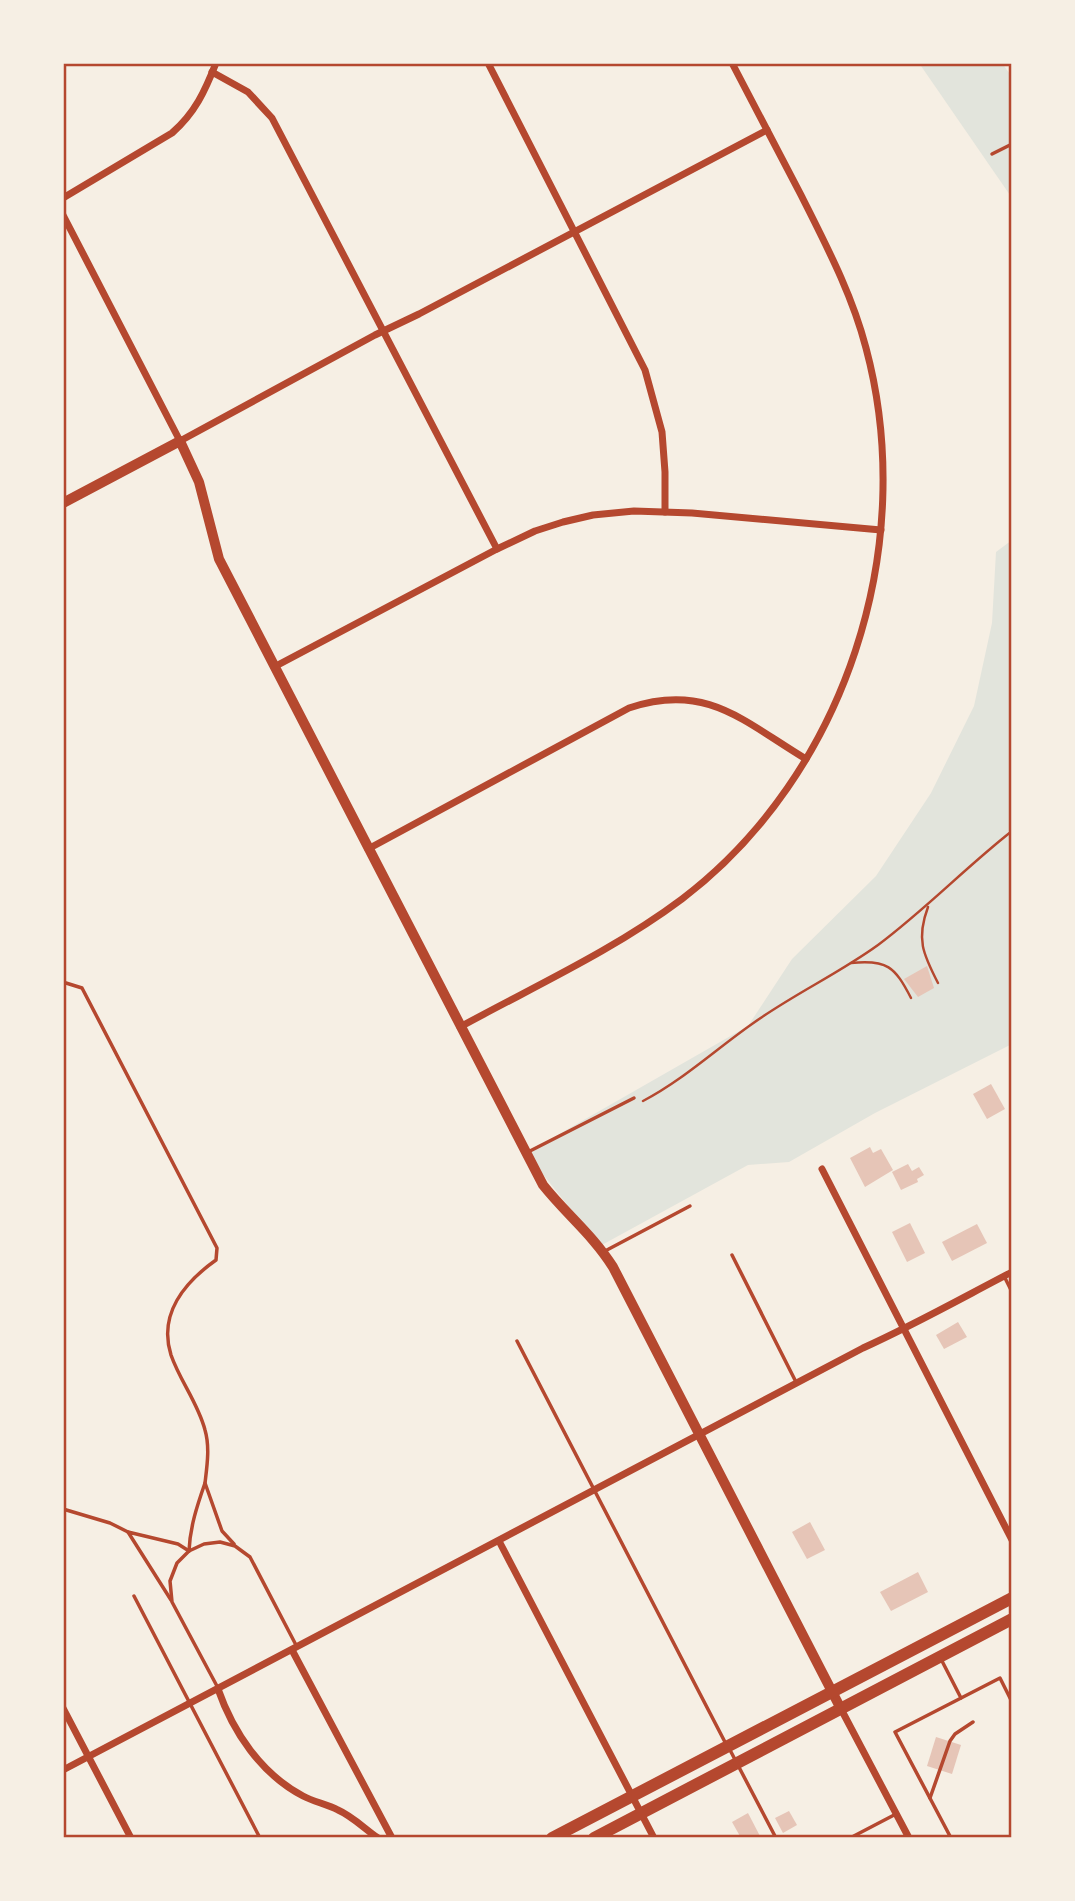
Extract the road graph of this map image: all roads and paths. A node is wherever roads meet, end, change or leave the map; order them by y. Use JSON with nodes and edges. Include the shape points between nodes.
{"nodes":[{"id":1,"x":216,"y":63,"type":"edge"},
{"id":2,"x":488,"y":63,"type":"edge"},
{"id":3,"x":732,"y":63,"type":"edge"},
{"id":4,"x":212,"y":72,"type":"junction"},
{"id":5,"x":767,"y":130,"type":"junction"},
{"id":6,"x":1012,"y":144,"type":"edge"},
{"id":7,"x":992,"y":154,"type":"dead end"},
{"id":8,"x":63,"y":198,"type":"edge"},
{"id":9,"x":63,"y":215,"type":"edge"},
{"id":10,"x":575,"y":231,"type":"junction"},
{"id":11,"x":383,"y":331,"type":"junction"},
{"id":12,"x":180,"y":441,"type":"junction"},
{"id":13,"x":63,"y":503,"type":"edge"},
{"id":14,"x":665,"y":512,"type":"junction"},
{"id":15,"x":881,"y":530,"type":"junction"},
{"id":16,"x":497,"y":549,"type":"junction"},
{"id":17,"x":274,"y":667,"type":"junction"},
{"id":18,"x":806,"y":759,"type":"junction"},
{"id":19,"x":1012,"y":831,"type":"edge"},
{"id":20,"x":368,"y":849,"type":"junction"},
{"id":21,"x":928,"y":905,"type":"junction"},
{"id":22,"x":850,"y":964,"type":"junction"},
{"id":23,"x":937,"y":983,"type":"dead end"},
{"id":24,"x":63,"y":984,"type":"edge"},
{"id":25,"x":911,"y":998,"type":"dead end"},
{"id":26,"x":460,"y":1027,"type":"junction"},
{"id":27,"x":634,"y":1098,"type":"dead end"},
{"id":28,"x":638,"y":1105,"type":"dead end"},
{"id":29,"x":526,"y":1153,"type":"junction"},
{"id":30,"x":822,"y":1169,"type":"dead end"},
{"id":31,"x":690,"y":1206,"type":"dead end"},
{"id":32,"x":603,"y":1252,"type":"junction"},
{"id":33,"x":732,"y":1255,"type":"dead end"},
{"id":34,"x":1012,"y":1272,"type":"edge"},
{"id":35,"x":1004,"y":1276,"type":"junction"},
{"id":36,"x":1012,"y":1292,"type":"edge"},
{"id":37,"x":905,"y":1329,"type":"junction"},
{"id":38,"x":517,"y":1341,"type":"dead end"},
{"id":39,"x":798,"y":1384,"type":"junction"},
{"id":40,"x":699,"y":1435,"type":"junction"},
{"id":41,"x":205,"y":1483,"type":"junction"},
{"id":42,"x":595,"y":1490,"type":"junction"},
{"id":43,"x":63,"y":1509,"type":"edge"},
{"id":44,"x":128,"y":1532,"type":"junction"},
{"id":45,"x":1012,"y":1540,"type":"edge"},
{"id":46,"x":499,"y":1541,"type":"junction"},
{"id":47,"x":235,"y":1546,"type":"junction"},
{"id":48,"x":189,"y":1551,"type":"junction"},
{"id":49,"x":134,"y":1596,"type":"dead end"},
{"id":50,"x":1012,"y":1598,"type":"edge"},
{"id":51,"x":172,"y":1602,"type":"junction"},
{"id":52,"x":1012,"y":1619,"type":"edge"},
{"id":53,"x":931,"y":1640,"type":"junction"},
{"id":54,"x":295,"y":1648,"type":"junction"},
{"id":55,"x":940,"y":1657,"type":"junction"},
{"id":56,"x":218,"y":1689,"type":"junction"},
{"id":57,"x":832,"y":1692,"type":"junction"},
{"id":58,"x":961,"y":1698,"type":"junction"},
{"id":59,"x":1012,"y":1702,"type":"edge"},
{"id":60,"x":189,"y":1704,"type":"junction"},
{"id":61,"x":63,"y":1708,"type":"edge"},
{"id":62,"x":841,"y":1709,"type":"junction"},
{"id":63,"x":973,"y":1722,"type":"dead end"},
{"id":64,"x":727,"y":1746,"type":"junction"},
{"id":65,"x":88,"y":1757,"type":"junction"},
{"id":66,"x":737,"y":1763,"type":"junction"},
{"id":67,"x":63,"y":1770,"type":"edge"},
{"id":68,"x":632,"y":1796,"type":"junction"},
{"id":69,"x":930,"y":1798,"type":"junction"},
{"id":70,"x":641,"y":1813,"type":"junction"},
{"id":71,"x":896,"y":1814,"type":"junction"},
{"id":72,"x":131,"y":1838,"type":"edge"},
{"id":73,"x":260,"y":1838,"type":"edge"},
{"id":74,"x":377,"y":1838,"type":"edge"},
{"id":75,"x":392,"y":1838,"type":"edge"},
{"id":76,"x":552,"y":1838,"type":"edge"},
{"id":77,"x":594,"y":1838,"type":"edge"},
{"id":78,"x":654,"y":1838,"type":"edge"},
{"id":79,"x":776,"y":1838,"type":"edge"},
{"id":80,"x":850,"y":1838,"type":"edge"},
{"id":81,"x":909,"y":1838,"type":"edge"},
{"id":82,"x":951,"y":1838,"type":"edge"}],
"edges":[{"from":1,"to":4,"type":"street"},
{"from":2,"to":10,"type":"street"},
{"from":3,"to":5,"type":"street"},
{"from":4,"to":8,"type":"street","via":[[194,110],[172,133]]},
{"from":4,"to":11,"type":"street","via":[[248,92],[272,118]]},
{"from":5,"to":10,"type":"street"},
{"from":5,"to":15,"type":"street","via":[[831,254],[866,347],[880,420]]},
{"from":6,"to":7,"type":"lane"},
{"from":9,"to":12,"type":"street"},
{"from":10,"to":11,"type":"street"},
{"from":10,"to":14,"type":"street","via":[[652,390],[662,432]]},
{"from":11,"to":12,"type":"street"},
{"from":11,"to":16,"type":"street"},
{"from":12,"to":13,"type":"street"},
{"from":12,"to":17,"type":"street","via":[[199,482],[219,559]]},
{"from":14,"to":15,"type":"street"},
{"from":14,"to":16,"type":"street","via":[[634,511],[573,520]]},
{"from":15,"to":18,"type":"street","via":[[876,574],[851,664]]},
{"from":16,"to":17,"type":"street"},
{"from":17,"to":20,"type":"street"},
{"from":18,"to":20,"type":"street","via":[[726,710],[680,698],[651,701],[629,708]]},
{"from":18,"to":26,"type":"street","via":[[764,818],[684,897],[614,944]]},
{"from":19,"to":21,"type":"path"},
{"from":20,"to":26,"type":"street"},
{"from":21,"to":22,"type":"path"},
{"from":21,"to":23,"type":"path","via":[[921,941]]},
{"from":22,"to":25,"type":"path","via":[[888,966],[900,976]]},
{"from":22,"to":28,"type":"path","via":[[765,1014]]},
{"from":24,"to":41,"type":"lane","via":[[82,988],[218,1248],[216,1260],[197,1274],[175,1302],[168,1330],[171,1355],[206,1430]]},
{"from":26,"to":29,"type":"street"},
{"from":27,"to":29,"type":"lane"},
{"from":29,"to":32,"type":"street","via":[[543,1185]]},
{"from":30,"to":37,"type":"street"},
{"from":31,"to":32,"type":"lane"},
{"from":32,"to":40,"type":"street"},
{"from":33,"to":39,"type":"lane"},
{"from":34,"to":35,"type":"street"},
{"from":35,"to":36,"type":"lane"},
{"from":35,"to":37,"type":"street"},
{"from":37,"to":39,"type":"street"},
{"from":37,"to":45,"type":"street"},
{"from":38,"to":42,"type":"lane"},
{"from":39,"to":40,"type":"street"},
{"from":40,"to":42,"type":"street"},
{"from":40,"to":57,"type":"street"},
{"from":41,"to":47,"type":"lane","via":[[222,1531]]},
{"from":41,"to":48,"type":"lane","via":[[192,1522]]},
{"from":42,"to":46,"type":"street"},
{"from":42,"to":64,"type":"lane"},
{"from":43,"to":44,"type":"lane"},
{"from":44,"to":48,"type":"lane"},
{"from":44,"to":51,"type":"lane"},
{"from":46,"to":54,"type":"street"},
{"from":46,"to":68,"type":"street"},
{"from":47,"to":48,"type":"lane","via":[[220,1542]]},
{"from":47,"to":54,"type":"lane","via":[[250,1557]]},
{"from":48,"to":51,"type":"lane","via":[[177,1563],[170,1581]]},
{"from":49,"to":60,"type":"lane"},
{"from":50,"to":53,"type":"main road"},
{"from":51,"to":56,"type":"lane"},
{"from":52,"to":55,"type":"main road"},
{"from":53,"to":55,"type":"lane"},
{"from":53,"to":57,"type":"main road"},
{"from":54,"to":56,"type":"street"},
{"from":54,"to":75,"type":"street"},
{"from":55,"to":58,"type":"lane"},
{"from":55,"to":62,"type":"main road"},
{"from":56,"to":60,"type":"street"},
{"from":56,"to":74,"type":"street","via":[[245,1744],[272,1774],[303,1797],[341,1810]]},
{"from":57,"to":62,"type":"street"},
{"from":57,"to":64,"type":"main road"},
{"from":58,"to":59,"type":"lane","via":[[1000,1678]]},
{"from":58,"to":69,"type":"lane","via":[[895,1732]]},
{"from":60,"to":65,"type":"street"},
{"from":60,"to":73,"type":"lane"},
{"from":61,"to":65,"type":"street"},
{"from":62,"to":66,"type":"main road"},
{"from":62,"to":71,"type":"street"},
{"from":63,"to":69,"type":"lane","via":[[950,1741]]},
{"from":64,"to":66,"type":"lane"},
{"from":64,"to":68,"type":"main road"},
{"from":65,"to":67,"type":"street"},
{"from":65,"to":72,"type":"street"},
{"from":66,"to":70,"type":"main road"},
{"from":66,"to":79,"type":"lane"},
{"from":68,"to":70,"type":"street"},
{"from":68,"to":76,"type":"main road"},
{"from":69,"to":82,"type":"lane"},
{"from":70,"to":77,"type":"main road"},
{"from":70,"to":78,"type":"street"},
{"from":71,"to":80,"type":"lane"},
{"from":71,"to":81,"type":"street"}]}
